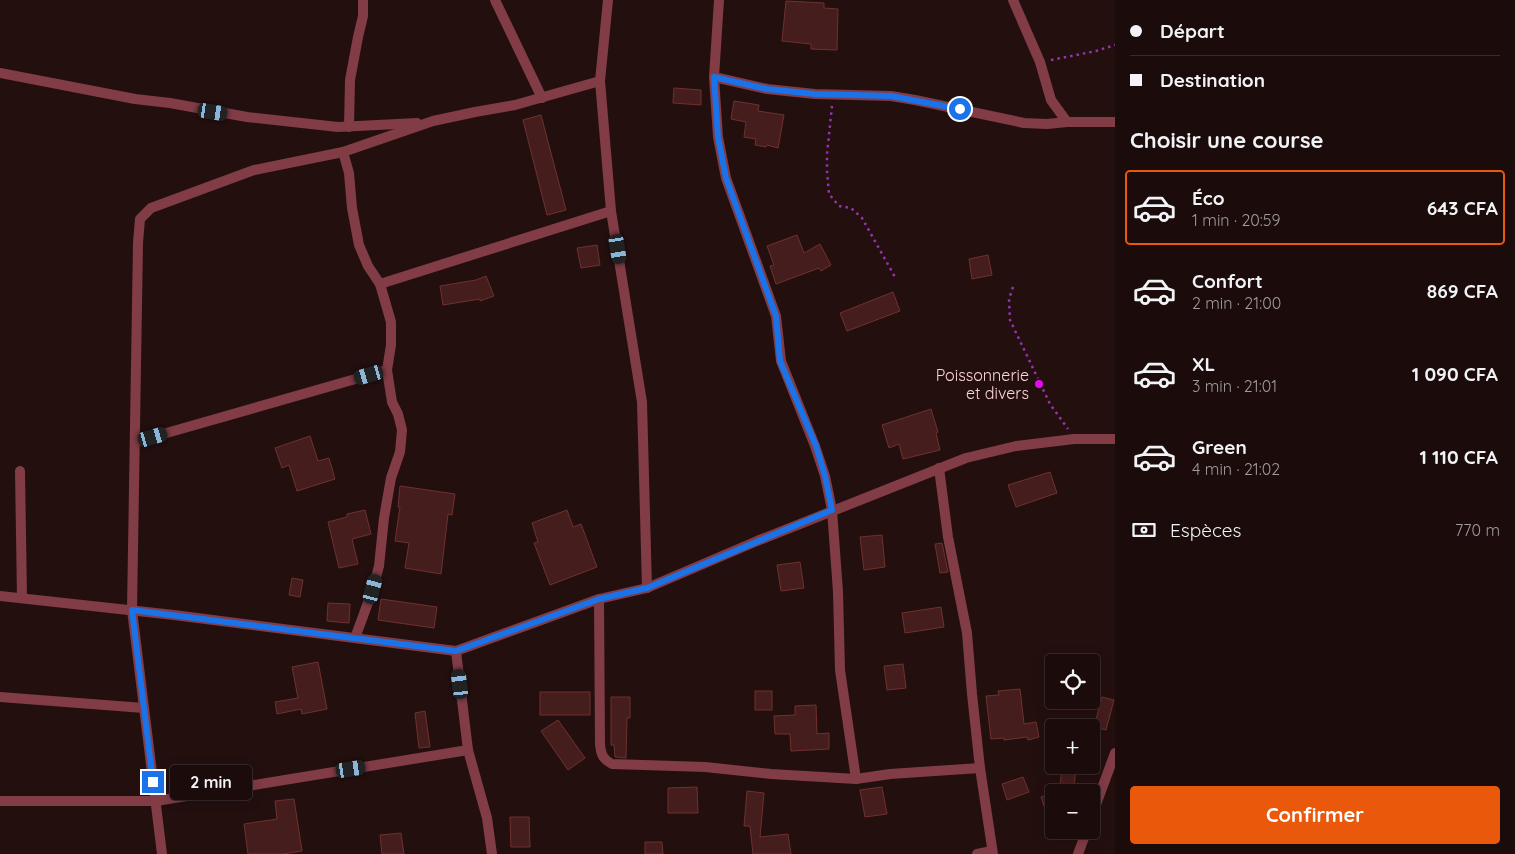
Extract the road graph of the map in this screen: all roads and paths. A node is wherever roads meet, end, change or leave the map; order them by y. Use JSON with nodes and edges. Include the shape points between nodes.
{"nodes":[{"id":1,"x":363,"y":0,"type":"edge"},
{"id":2,"x":495,"y":0,"type":"edge"},
{"id":3,"x":608,"y":0,"type":"edge"},
{"id":4,"x":719,"y":0,"type":"edge"},
{"id":5,"x":1013,"y":0,"type":"edge"},
{"id":6,"x":1115,"y":45,"type":"edge"},
{"id":7,"x":1040,"y":62,"type":"junction"},
{"id":8,"x":0,"y":73,"type":"edge"},
{"id":9,"x":714,"y":77,"type":"junction"},
{"id":10,"x":600,"y":82,"type":"junction"},
{"id":11,"x":832,"y":95,"type":"junction"},
{"id":12,"x":542,"y":98,"type":"junction"},
{"id":13,"x":433,"y":121,"type":"junction"},
{"id":14,"x":1067,"y":122,"type":"junction"},
{"id":15,"x":1115,"y":122,"type":"edge"},
{"id":16,"x":349,"y":127,"type":"junction"},
{"id":17,"x":343,"y":152,"type":"junction"},
{"id":18,"x":611,"y":211,"type":"junction"},
{"id":19,"x":895,"y":277,"type":"dead end"},
{"id":20,"x":380,"y":284,"type":"junction"},
{"id":21,"x":1013,"y":287,"type":"dead end"},
{"id":22,"x":387,"y":370,"type":"junction"},
{"id":23,"x":1074,"y":439,"type":"junction"},
{"id":24,"x":1115,"y":439,"type":"edge"},
{"id":25,"x":135,"y":442,"type":"junction"},
{"id":26,"x":939,"y":468,"type":"junction"},
{"id":27,"x":20,"y":471,"type":"dead end"},
{"id":28,"x":832,"y":510,"type":"junction"},
{"id":29,"x":647,"y":588,"type":"junction"},
{"id":30,"x":0,"y":596,"type":"edge"},
{"id":31,"x":22,"y":598,"type":"junction"},
{"id":32,"x":599,"y":599,"type":"junction"},
{"id":33,"x":132,"y":610,"type":"junction"},
{"id":34,"x":355,"y":638,"type":"junction"},
{"id":35,"x":456,"y":651,"type":"junction"},
{"id":36,"x":0,"y":697,"type":"edge"},
{"id":37,"x":144,"y":708,"type":"junction"},
{"id":38,"x":468,"y":750,"type":"junction"},
{"id":39,"x":1115,"y":753,"type":"edge"},
{"id":40,"x":980,"y":768,"type":"junction"},
{"id":41,"x":856,"y":779,"type":"junction"},
{"id":42,"x":1100,"y":794,"type":"edge"},
{"id":43,"x":0,"y":801,"type":"edge"},
{"id":44,"x":156,"y":801,"type":"junction"},
{"id":45,"x":1084,"y":839,"type":"edge"},
{"id":46,"x":993,"y":852,"type":"edge"},
{"id":47,"x":162,"y":854,"type":"edge"},
{"id":48,"x":492,"y":854,"type":"edge"},
{"id":49,"x":977,"y":854,"type":"edge"},
{"id":50,"x":1078,"y":854,"type":"edge"}],
"edges":[{"from":1,"to":16,"type":"street","via":[[363,16],[350,80]]},
{"from":2,"to":12,"type":"street"},
{"from":3,"to":10,"type":"street"},
{"from":4,"to":9,"type":"street"},
{"from":5,"to":7,"type":"street"},
{"from":6,"to":7,"type":"path"},
{"from":7,"to":14,"type":"street","via":[[1051,100]]},
{"from":8,"to":16,"type":"street","via":[[238,116]]},
{"from":9,"to":11,"type":"street","via":[[767,89]]},
{"from":9,"to":28,"type":"street","via":[[718,137],[726,178],[776,316],[780,361],[816,446]]},
{"from":10,"to":12,"type":"street"},
{"from":10,"to":18,"type":"street"},
{"from":11,"to":14,"type":"street","via":[[891,96],[1024,123]]},
{"from":11,"to":19,"type":"path","via":[[827,154],[830,194],[839,206],[851,208],[862,218]]},
{"from":12,"to":13,"type":"street"},
{"from":13,"to":16,"type":"street"},
{"from":13,"to":17,"type":"street"},
{"from":14,"to":15,"type":"street"},
{"from":17,"to":20,"type":"street","via":[[359,245]]},
{"from":17,"to":25,"type":"street","via":[[254,170],[152,208],[140,219]]},
{"from":18,"to":20,"type":"street"},
{"from":18,"to":29,"type":"street","via":[[642,402]]},
{"from":20,"to":22,"type":"street","via":[[391,322]]},
{"from":21,"to":23,"type":"path","via":[[1009,299],[1010,320],[1050,404]]},
{"from":22,"to":25,"type":"street"},
{"from":22,"to":34,"type":"street","via":[[392,402],[402,430],[400,452],[391,478],[379,566]]},
{"from":23,"to":24,"type":"street"},
{"from":23,"to":26,"type":"street","via":[[1016,446]]},
{"from":25,"to":33,"type":"street"},
{"from":26,"to":28,"type":"street"},
{"from":26,"to":40,"type":"street","via":[[948,537],[967,633]]},
{"from":27,"to":31,"type":"street"},
{"from":28,"to":29,"type":"street"},
{"from":28,"to":41,"type":"street","via":[[840,670]]},
{"from":29,"to":32,"type":"street"},
{"from":30,"to":31,"type":"street"},
{"from":31,"to":33,"type":"street"},
{"from":32,"to":35,"type":"street"},
{"from":32,"to":41,"type":"street","via":[[600,744],[604,759],[623,765],[705,767]]},
{"from":33,"to":34,"type":"street"},
{"from":33,"to":37,"type":"street"},
{"from":34,"to":35,"type":"street"},
{"from":35,"to":38,"type":"street"},
{"from":36,"to":37,"type":"street"},
{"from":37,"to":44,"type":"street"},
{"from":38,"to":44,"type":"street"},
{"from":38,"to":48,"type":"street"},
{"from":39,"to":42,"type":"street"},
{"from":40,"to":41,"type":"street"},
{"from":40,"to":46,"type":"street"},
{"from":43,"to":44,"type":"street"},
{"from":44,"to":47,"type":"street"},
{"from":45,"to":50,"type":"street"},
{"from":46,"to":49,"type":"street"}]}
